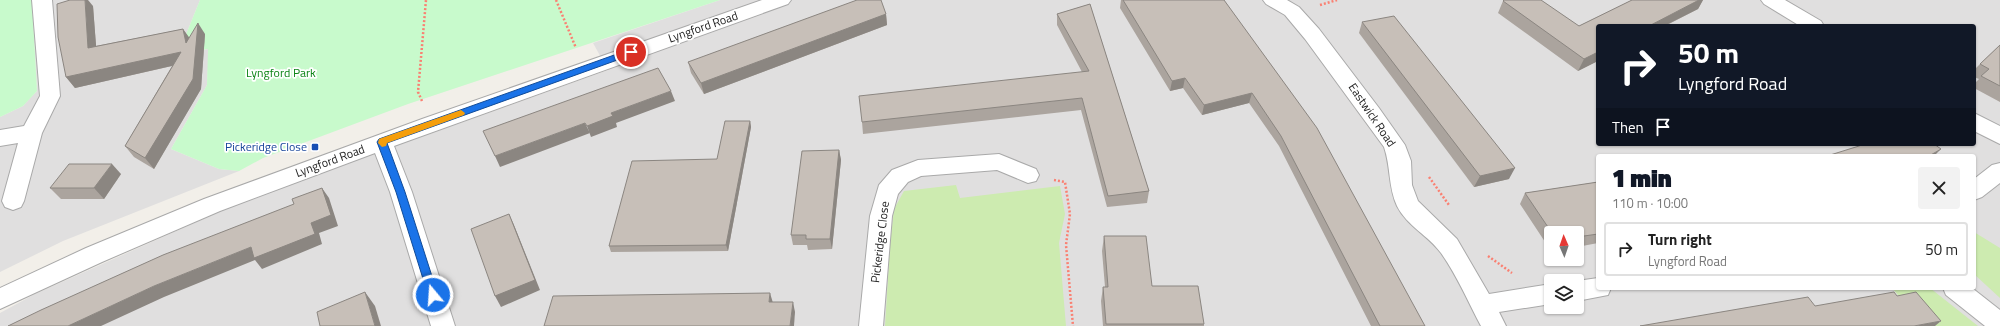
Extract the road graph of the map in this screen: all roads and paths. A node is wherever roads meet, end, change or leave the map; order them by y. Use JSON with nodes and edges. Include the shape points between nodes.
{"nodes":[{"id":1,"x":42,"y":0,"type":"edge"},
{"id":2,"x":426,"y":0,"type":"edge"},
{"id":3,"x":556,"y":0,"type":"edge"},
{"id":4,"x":781,"y":0,"type":"edge"},
{"id":5,"x":1273,"y":0,"type":"edge"},
{"id":6,"x":1771,"y":0,"type":"edge"},
{"id":7,"x":1811,"y":24,"type":"edge"},
{"id":8,"x":586,"y":68,"type":"junction"},
{"id":9,"x":1976,"y":122,"type":"edge"},
{"id":10,"x":430,"y":124,"type":"junction"},
{"id":11,"x":31,"y":133,"type":"junction"},
{"id":12,"x":2000,"y":136,"type":"edge"},
{"id":13,"x":0,"y":138,"type":"edge"},
{"id":14,"x":382,"y":142,"type":"junction"},
{"id":15,"x":2000,"y":171,"type":"edge"},
{"id":16,"x":1028,"y":175,"type":"joint"},
{"id":17,"x":1976,"y":189,"type":"edge"},
{"id":18,"x":13,"y":201,"type":"dead end"},
{"id":19,"x":1596,"y":288,"type":"edge"},
{"id":20,"x":1584,"y":290,"type":"edge"},
{"id":21,"x":1958,"y":290,"type":"edge"},
{"id":22,"x":1544,"y":296,"type":"edge"},
{"id":23,"x":0,"y":299,"type":"edge"},
{"id":24,"x":1488,"y":316,"type":"edge"},
{"id":25,"x":2000,"y":324,"type":"edge"},
{"id":26,"x":442,"y":326,"type":"edge"},
{"id":27,"x":871,"y":326,"type":"edge"},
{"id":28,"x":1073,"y":326,"type":"edge"}],
"edges":[{"from":1,"to":11,"type":"street","via":[[50,96]]},
{"from":2,"to":10,"type":"path","via":[[418,92]]},
{"from":3,"to":8,"type":"path"},
{"from":4,"to":8,"type":"street","name":"Lyngford Road"},
{"from":5,"to":24,"type":"street","name":"Eastwick Road","via":[[1292,11],[1312,34],[1394,145],[1400,162],[1401,185],[1408,205],[1449,246]]},
{"from":6,"to":7,"type":"street"},
{"from":8,"to":10,"type":"street","name":"Lyngford Road"},
{"from":9,"to":12,"type":"street"},
{"from":10,"to":14,"type":"street","name":"Lyngford Road"},
{"from":11,"to":13,"type":"street"},
{"from":11,"to":18,"type":"street"},
{"from":14,"to":23,"type":"street","name":"Lyngford Road","via":[[212,205],[94,255]]},
{"from":14,"to":26,"type":"street"},
{"from":15,"to":17,"type":"street"},
{"from":16,"to":27,"type":"street","name":"Pickeridge Close","via":[[999,162],[918,168],[900,176],[887,190],[881,216]]},
{"from":16,"to":28,"type":"path","via":[[1065,182],[1070,214],[1066,245]]},
{"from":19,"to":20,"type":"street"},
{"from":21,"to":25,"type":"street"},
{"from":22,"to":24,"type":"street"}]}
